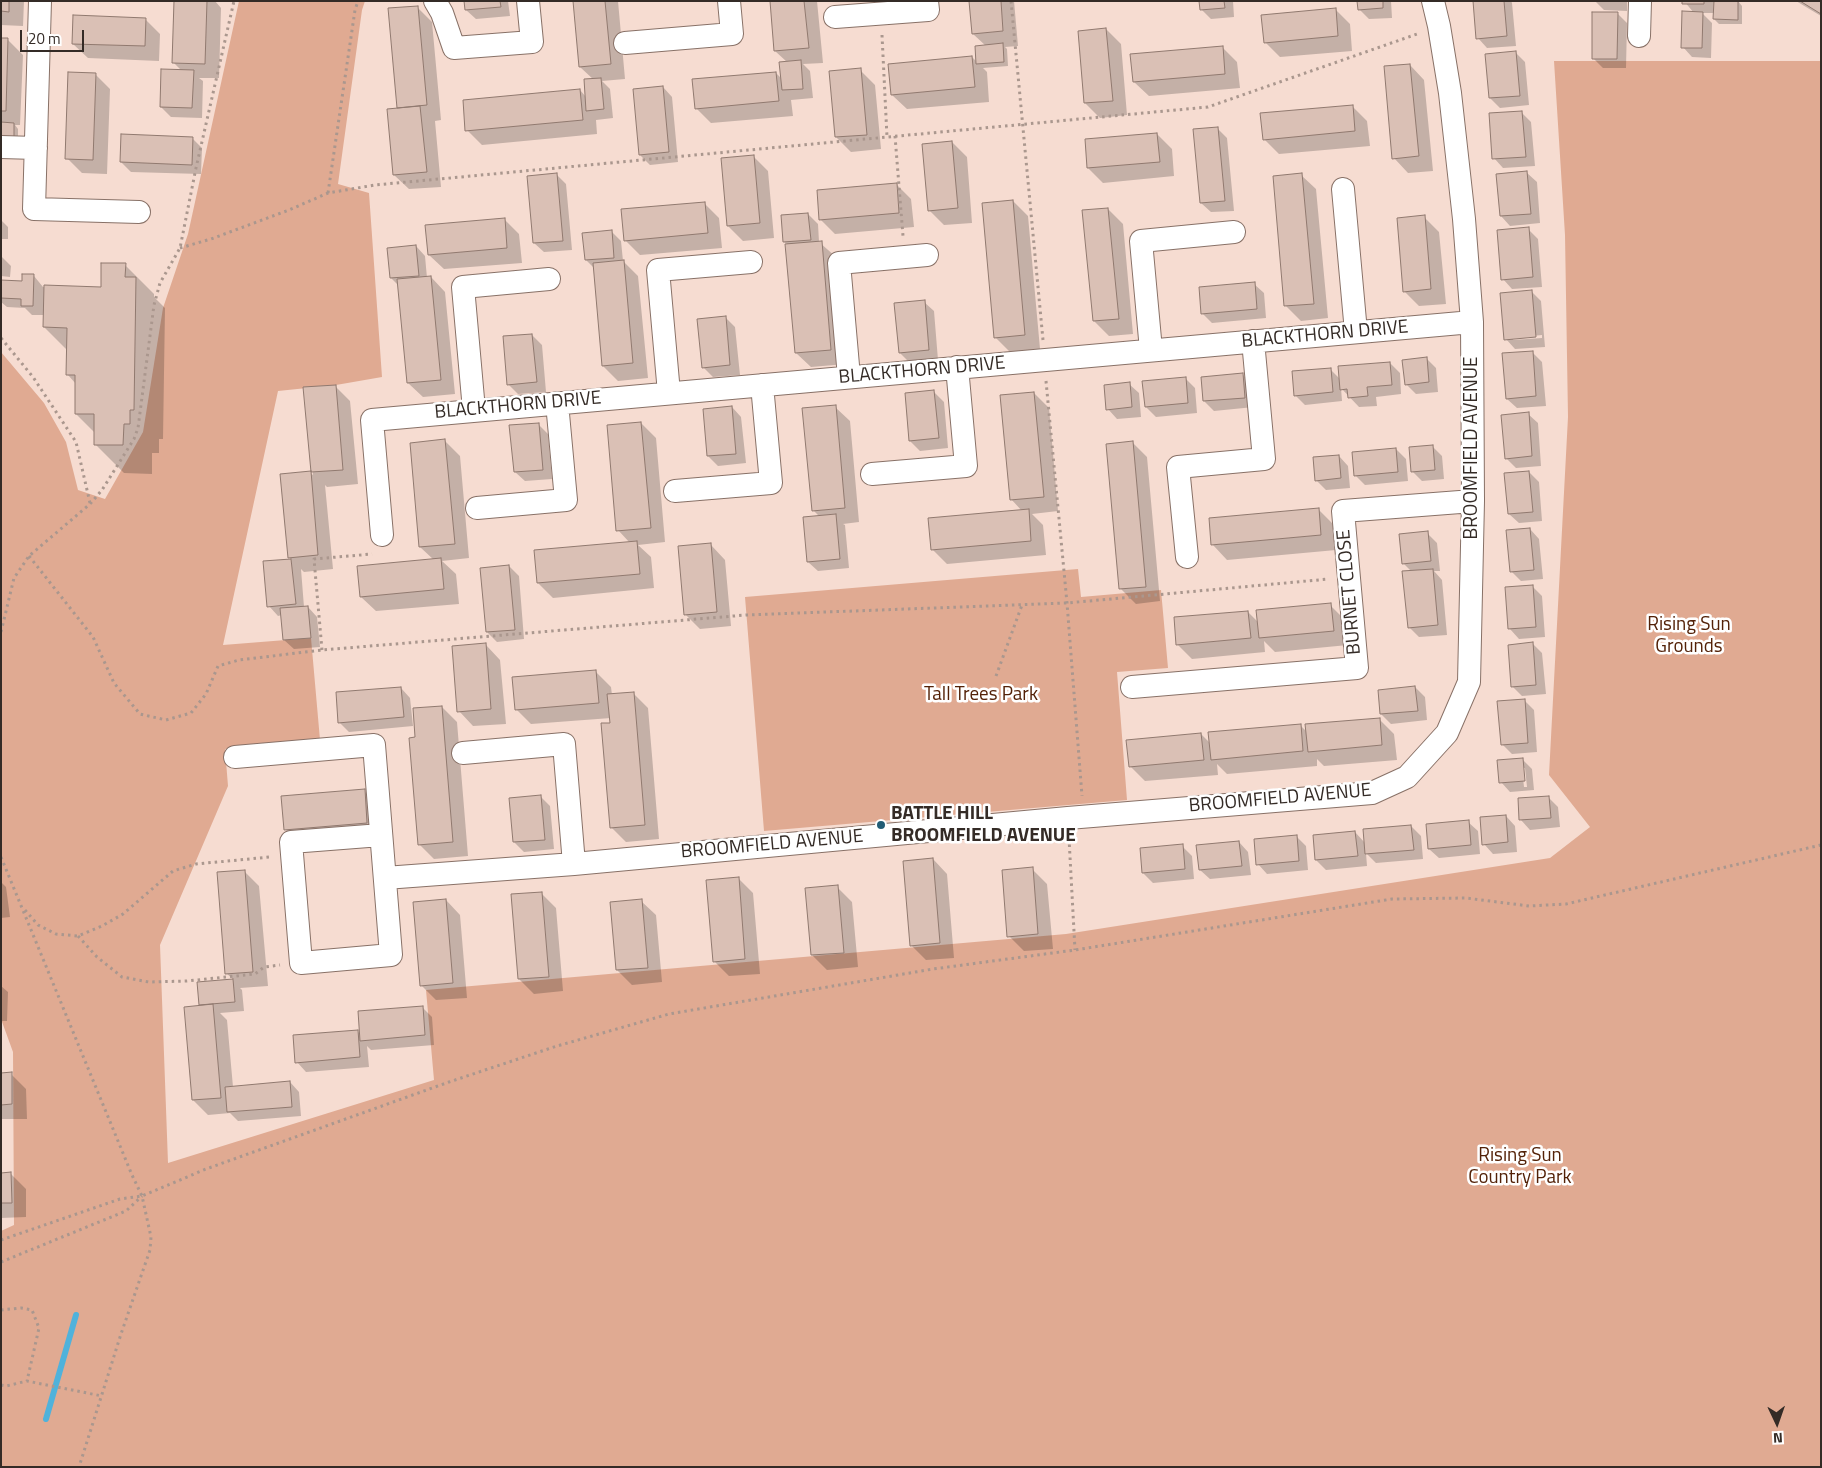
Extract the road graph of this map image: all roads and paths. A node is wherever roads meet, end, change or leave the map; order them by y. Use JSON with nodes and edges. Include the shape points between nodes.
{"nodes":[{"id":1,"x":40,"y":1,"type":"edge"},
{"id":2,"x":234,"y":1,"type":"edge"},
{"id":3,"x":358,"y":1,"type":"edge"},
{"id":4,"x":435,"y":1,"type":"edge"},
{"id":5,"x":528,"y":1,"type":"edge"},
{"id":6,"x":729,"y":1,"type":"edge"},
{"id":7,"x":927,"y":1,"type":"edge"},
{"id":8,"x":1011,"y":1,"type":"edge"},
{"id":9,"x":1434,"y":1,"type":"edge"},
{"id":10,"x":1640,"y":1,"type":"edge"},
{"id":11,"x":881,"y":14,"type":"junction"},
{"id":12,"x":835,"y":17,"type":"dead end"},
{"id":13,"x":1439,"y":26,"type":"junction"},
{"id":14,"x":1638,"y":36,"type":"dead end"},
{"id":15,"x":625,"y":42,"type":"dead end"},
{"id":16,"x":1023,"y":124,"type":"junction"},
{"id":17,"x":895,"y":136,"type":"junction"},
{"id":18,"x":887,"y":137,"type":"junction"},
{"id":19,"x":1,"y":147,"type":"edge"},
{"id":20,"x":36,"y":148,"type":"junction"},
{"id":21,"x":1343,"y":189,"type":"dead end"},
{"id":22,"x":328,"y":193,"type":"junction"},
{"id":23,"x":139,"y":212,"type":"dead end"},
{"id":24,"x":1234,"y":232,"type":"dead end"},
{"id":25,"x":180,"y":248,"type":"junction"},
{"id":26,"x":916,"y":256,"type":"joint"},
{"id":27,"x":751,"y":262,"type":"dead end"},
{"id":28,"x":549,"y":279,"type":"dead end"},
{"id":29,"x":1472,"y":322,"type":"junction"},
{"id":30,"x":1356,"y":332,"type":"junction"},
{"id":31,"x":1,"y":338,"type":"edge"},
{"id":32,"x":1253,"y":341,"type":"junction"},
{"id":33,"x":1151,"y":350,"type":"junction"},
{"id":34,"x":1044,"y":360,"type":"junction"},
{"id":35,"x":957,"y":368,"type":"junction"},
{"id":36,"x":849,"y":377,"type":"junction"},
{"id":37,"x":762,"y":385,"type":"junction"},
{"id":38,"x":669,"y":393,"type":"junction"},
{"id":39,"x":557,"y":403,"type":"junction"},
{"id":40,"x":474,"y":410,"type":"junction"},
{"id":41,"x":872,"y":474,"type":"dead end"},
{"id":42,"x":675,"y":491,"type":"dead end"},
{"id":43,"x":1473,"y":500,"type":"junction"},
{"id":44,"x":90,"y":504,"type":"junction"},
{"id":45,"x":477,"y":508,"type":"dead end"},
{"id":46,"x":382,"y":535,"type":"joint"},
{"id":47,"x":29,"y":556,"type":"junction"},
{"id":48,"x":1186,"y":557,"type":"dead end"},
{"id":49,"x":1349,"y":577,"type":"junction"},
{"id":50,"x":1066,"y":603,"type":"junction"},
{"id":51,"x":1022,"y":605,"type":"junction"},
{"id":52,"x":1,"y":632,"type":"edge"},
{"id":53,"x":322,"y":650,"type":"junction"},
{"id":54,"x":996,"y":676,"type":"dead end"},
{"id":55,"x":1132,"y":687,"type":"dead end"},
{"id":56,"x":462,"y":752,"type":"dead end"},
{"id":57,"x":235,"y":757,"type":"dead end"},
{"id":58,"x":1076,"y":817,"type":"junction"},
{"id":59,"x":381,"y":835,"type":"junction"},
{"id":60,"x":1821,"y":845,"type":"edge"},
{"id":61,"x":292,"y":855,"type":"junction"},
{"id":62,"x":1,"y":857,"type":"edge"},
{"id":63,"x":574,"y":864,"type":"junction"},
{"id":64,"x":385,"y":878,"type":"junction"},
{"id":65,"x":23,"y":908,"type":"junction"},
{"id":66,"x":78,"y":936,"type":"junction"},
{"id":67,"x":1076,"y":950,"type":"junction"},
{"id":68,"x":301,"y":963,"type":"junction"},
{"id":69,"x":142,"y":1196,"type":"junction"},
{"id":70,"x":1,"y":1238,"type":"edge"},
{"id":71,"x":1,"y":1262,"type":"edge"},
{"id":72,"x":1,"y":1310,"type":"edge"},
{"id":73,"x":27,"y":1381,"type":"junction"},
{"id":74,"x":1,"y":1385,"type":"edge"},
{"id":75,"x":102,"y":1396,"type":"junction"},
{"id":76,"x":79,"y":1467,"type":"edge"}],
"edges":[{"from":1,"to":20,"type":"street"},
{"from":2,"to":25,"type":"path"},
{"from":3,"to":22,"type":"path"},
{"from":4,"to":5,"type":"street","via":[[454,48],[532,42]]},
{"from":6,"to":15,"type":"street","via":[[732,34]]},
{"from":7,"to":11,"type":"street","via":[[928,10]]},
{"from":8,"to":16,"type":"path"},
{"from":9,"to":13,"type":"street","name":"BROOMFIELD AVENUE"},
{"from":10,"to":14,"type":"street"},
{"from":11,"to":12,"type":"street"},
{"from":11,"to":18,"type":"path"},
{"from":13,"to":16,"type":"path","via":[[1208,107]]},
{"from":13,"to":29,"type":"street","name":"BROOMFIELD AVENUE","via":[[1450,93]]},
{"from":16,"to":17,"type":"path"},
{"from":16,"to":34,"type":"path"},
{"from":17,"to":18,"type":"path"},
{"from":17,"to":26,"type":"path"},
{"from":18,"to":22,"type":"path","via":[[375,185]]},
{"from":19,"to":20,"type":"street"},
{"from":20,"to":23,"type":"street","via":[[34,209]]},
{"from":21,"to":30,"type":"street"},
{"from":22,"to":25,"type":"path"},
{"from":24,"to":33,"type":"street","via":[[1141,241]]},
{"from":25,"to":44,"type":"path","via":[[160,283],[154,305],[138,428],[102,490]]},
{"from":26,"to":36,"type":"street","via":[[839,263]]},
{"from":27,"to":38,"type":"street","via":[[658,270]]},
{"from":28,"to":40,"type":"street","via":[[463,287]]},
{"from":29,"to":30,"type":"street","name":"BLACKTHORN DRIVE"},
{"from":29,"to":43,"type":"street","name":"BROOMFIELD AVENUE"},
{"from":30,"to":32,"type":"street","name":"BLACKTHORN DRIVE"},
{"from":31,"to":44,"type":"path","via":[[33,377],[76,442]]},
{"from":32,"to":33,"type":"street","name":"BLACKTHORN DRIVE"},
{"from":32,"to":48,"type":"street","via":[[1264,459],[1178,467]]},
{"from":33,"to":34,"type":"street","name":"BLACKTHORN DRIVE"},
{"from":34,"to":35,"type":"street","name":"BLACKTHORN DRIVE"},
{"from":34,"to":50,"type":"path"},
{"from":35,"to":36,"type":"street","name":"BLACKTHORN DRIVE"},
{"from":35,"to":41,"type":"street","via":[[966,466]]},
{"from":36,"to":37,"type":"street","name":"BLACKTHORN DRIVE"},
{"from":37,"to":38,"type":"street","name":"BLACKTHORN DRIVE"},
{"from":37,"to":42,"type":"street","via":[[771,483]]},
{"from":38,"to":39,"type":"street","name":"BLACKTHORN DRIVE"},
{"from":39,"to":40,"type":"street","name":"BLACKTHORN DRIVE"},
{"from":39,"to":45,"type":"street","via":[[566,500]]},
{"from":40,"to":46,"type":"street","name":"BLACKTHORN DRIVE","via":[[372,420]]},
{"from":43,"to":49,"type":"street","name":"BURNET CLOSE","via":[[1344,511]]},
{"from":43,"to":58,"type":"street","name":"BROOMFIELD AVENUE","via":[[1469,682],[1447,733],[1407,777],[1372,793]]},
{"from":44,"to":47,"type":"path"},
{"from":46,"to":53,"type":"path","via":[[384,553],[314,559]]},
{"from":47,"to":52,"type":"path","via":[[14,578]]},
{"from":47,"to":53,"type":"path","via":[[93,637],[114,683],[140,714],[166,720],[191,713],[206,694],[218,666],[239,660]]},
{"from":49,"to":50,"type":"path"},
{"from":49,"to":55,"type":"street","name":"BURNET CLOSE","via":[[1357,668]]},
{"from":50,"to":51,"type":"path"},
{"from":50,"to":58,"type":"path"},
{"from":51,"to":53,"type":"path","via":[[746,616]]},
{"from":51,"to":54,"type":"path"},
{"from":56,"to":63,"type":"street","via":[[564,744]]},
{"from":57,"to":59,"type":"street","via":[[374,745]]},
{"from":58,"to":63,"type":"street","name":"BROOMFIELD AVENUE"},
{"from":58,"to":67,"type":"path"},
{"from":59,"to":61,"type":"street","via":[[291,842]]},
{"from":59,"to":64,"type":"street"},
{"from":60,"to":67,"type":"path","via":[[1566,904],[1529,906],[1466,898],[1392,899]]},
{"from":61,"to":66,"type":"path","via":[[196,864],[173,871],[123,914]]},
{"from":61,"to":68,"type":"street"},
{"from":62,"to":65,"type":"path"},
{"from":63,"to":64,"type":"street","name":"BROOMFIELD AVENUE"},
{"from":64,"to":68,"type":"street","via":[[391,955]]},
{"from":65,"to":66,"type":"path","via":[[38,925],[56,934]]},
{"from":65,"to":69,"type":"path"},
{"from":66,"to":68,"type":"path","via":[[97,957],[122,976],[149,982],[255,974],[264,967]]},
{"from":67,"to":69,"type":"path","via":[[933,969],[669,1014],[557,1046],[449,1082],[198,1172]]},
{"from":69,"to":70,"type":"path","via":[[120,1198]]},
{"from":69,"to":71,"type":"path","via":[[126,1211]]},
{"from":69,"to":75,"type":"path","via":[[151,1237],[150,1250]]},
{"from":72,"to":73,"type":"path","via":[[32,1310],[39,1328]]},
{"from":73,"to":74,"type":"path"},
{"from":73,"to":75,"type":"path"},
{"from":75,"to":76,"type":"path"}]}
